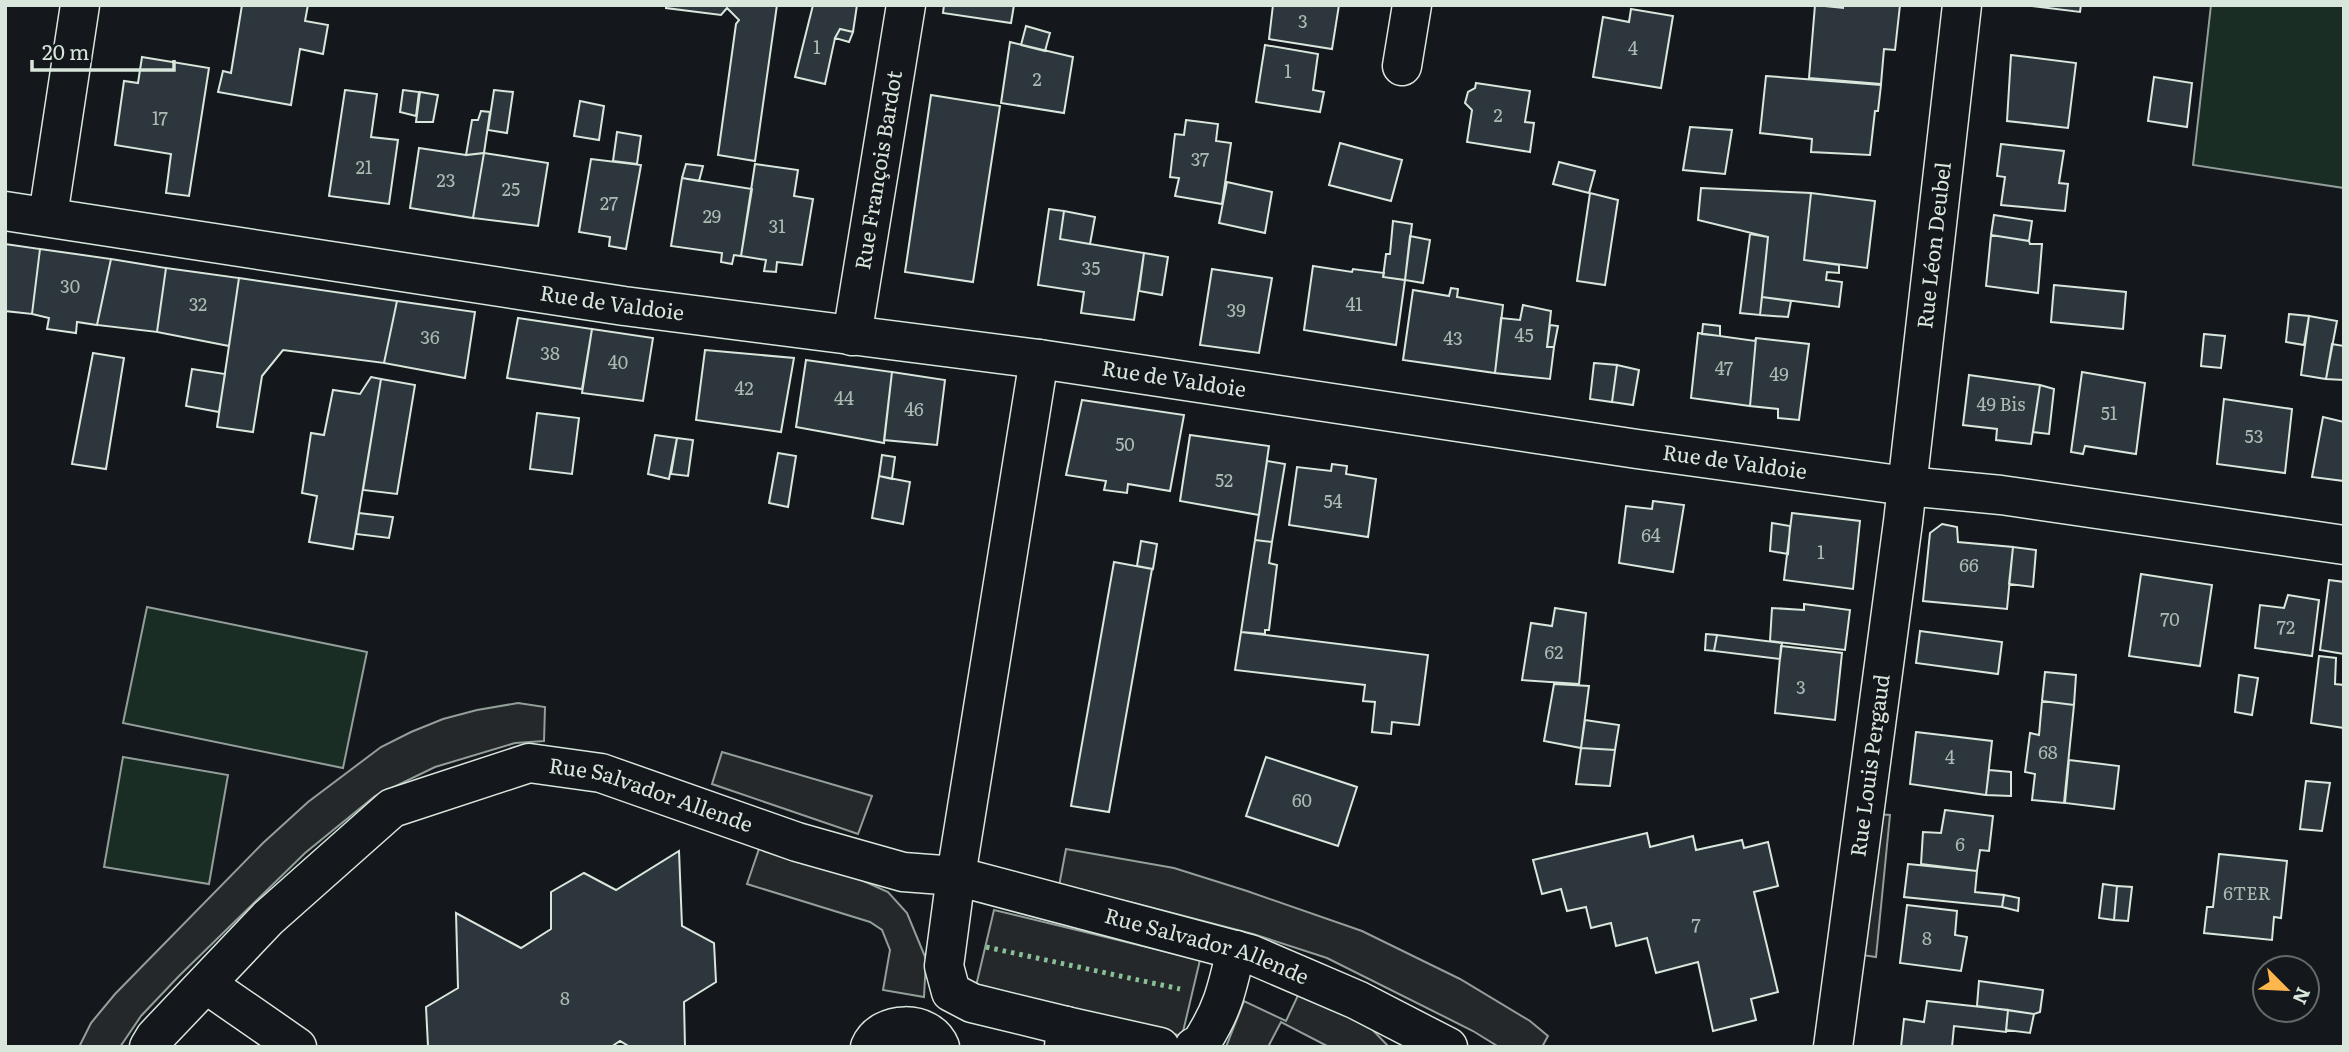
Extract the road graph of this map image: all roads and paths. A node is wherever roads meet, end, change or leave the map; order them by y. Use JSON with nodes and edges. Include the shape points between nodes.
{"nodes":[{"id":1,"x":80,"y":5,"type":"edge"},
{"id":2,"x":906,"y":5,"type":"edge"},
{"id":3,"x":1412,"y":5,"type":"edge"},
{"id":4,"x":1962,"y":5,"type":"edge"},
{"id":5,"x":1402,"y":66,"type":"dead end"},
{"id":6,"x":5,"y":211,"type":"edge"},
{"id":7,"x":48,"y":216,"type":"junction"},
{"id":8,"x":852,"y":336,"type":"junction"},
{"id":9,"x":1039,"y":359,"type":"junction"},
{"id":10,"x":1906,"y":486,"type":"junction"},
{"id":11,"x":2344,"y":545,"type":"edge"},
{"id":12,"x":956,"y":876,"type":"junction"},
{"id":13,"x":1236,"y":950,"type":"junction"},
{"id":14,"x":206,"y":984,"type":"junction"},
{"id":15,"x":951,"y":992,"type":"junction"},
{"id":16,"x":1065,"y":1036,"type":"edge"},
{"id":17,"x":930,"y":1037,"type":"edge"},
{"id":18,"x":149,"y":1047,"type":"edge"},
{"id":19,"x":297,"y":1047,"type":"edge"},
{"id":20,"x":870,"y":1047,"type":"edge"},
{"id":21,"x":1160,"y":1047,"type":"edge"},
{"id":22,"x":1195,"y":1047,"type":"edge"},
{"id":23,"x":1448,"y":1047,"type":"edge"},
{"id":24,"x":1833,"y":1047,"type":"edge"}],
"edges":[{"from":1,"to":7,"type":"street"},
{"from":2,"to":8,"type":"street","name":"Rue François Bardot"},
{"from":3,"to":5,"type":"street"},
{"from":4,"to":10,"type":"street","name":"Rue Léon Deubel"},
{"from":6,"to":7,"type":"street","name":"Rue de Valdoie"},
{"from":7,"to":8,"type":"street","name":"Rue de Valdoie","via":[[624,306]]},
{"from":8,"to":9,"type":"street","name":"Rue de Valdoie"},
{"from":9,"to":10,"type":"street","name":"Rue de Valdoie"},
{"from":9,"to":12,"type":"street"},
{"from":10,"to":11,"type":"street","name":"Rue de Valdoie","via":[[2001,495]]},
{"from":10,"to":24,"type":"street","name":"Rue Louis Pergaud"},
{"from":12,"to":13,"type":"street","name":"Rue Salvador Allende"},
{"from":12,"to":14,"type":"street","name":"Rue Salvador Allende","via":[[903,872],[797,842],[601,773],[528,763],[392,808],[268,918]]},
{"from":12,"to":15,"type":"street","via":[[944,966]]},
{"from":13,"to":22,"type":"street","via":[[1215,1022]]},
{"from":13,"to":23,"type":"street","name":"Rue Salvador Allende","via":[[1357,1000]]},
{"from":14,"to":18,"type":"street","name":"Rue Salvador Allende"},
{"from":14,"to":19,"type":"street"},
{"from":15,"to":16,"type":"street"},
{"from":15,"to":17,"type":"street"},
{"from":16,"to":21,"type":"street"},
{"from":17,"to":20,"type":"street","via":[[894,1026],[872,1040]]}]}
